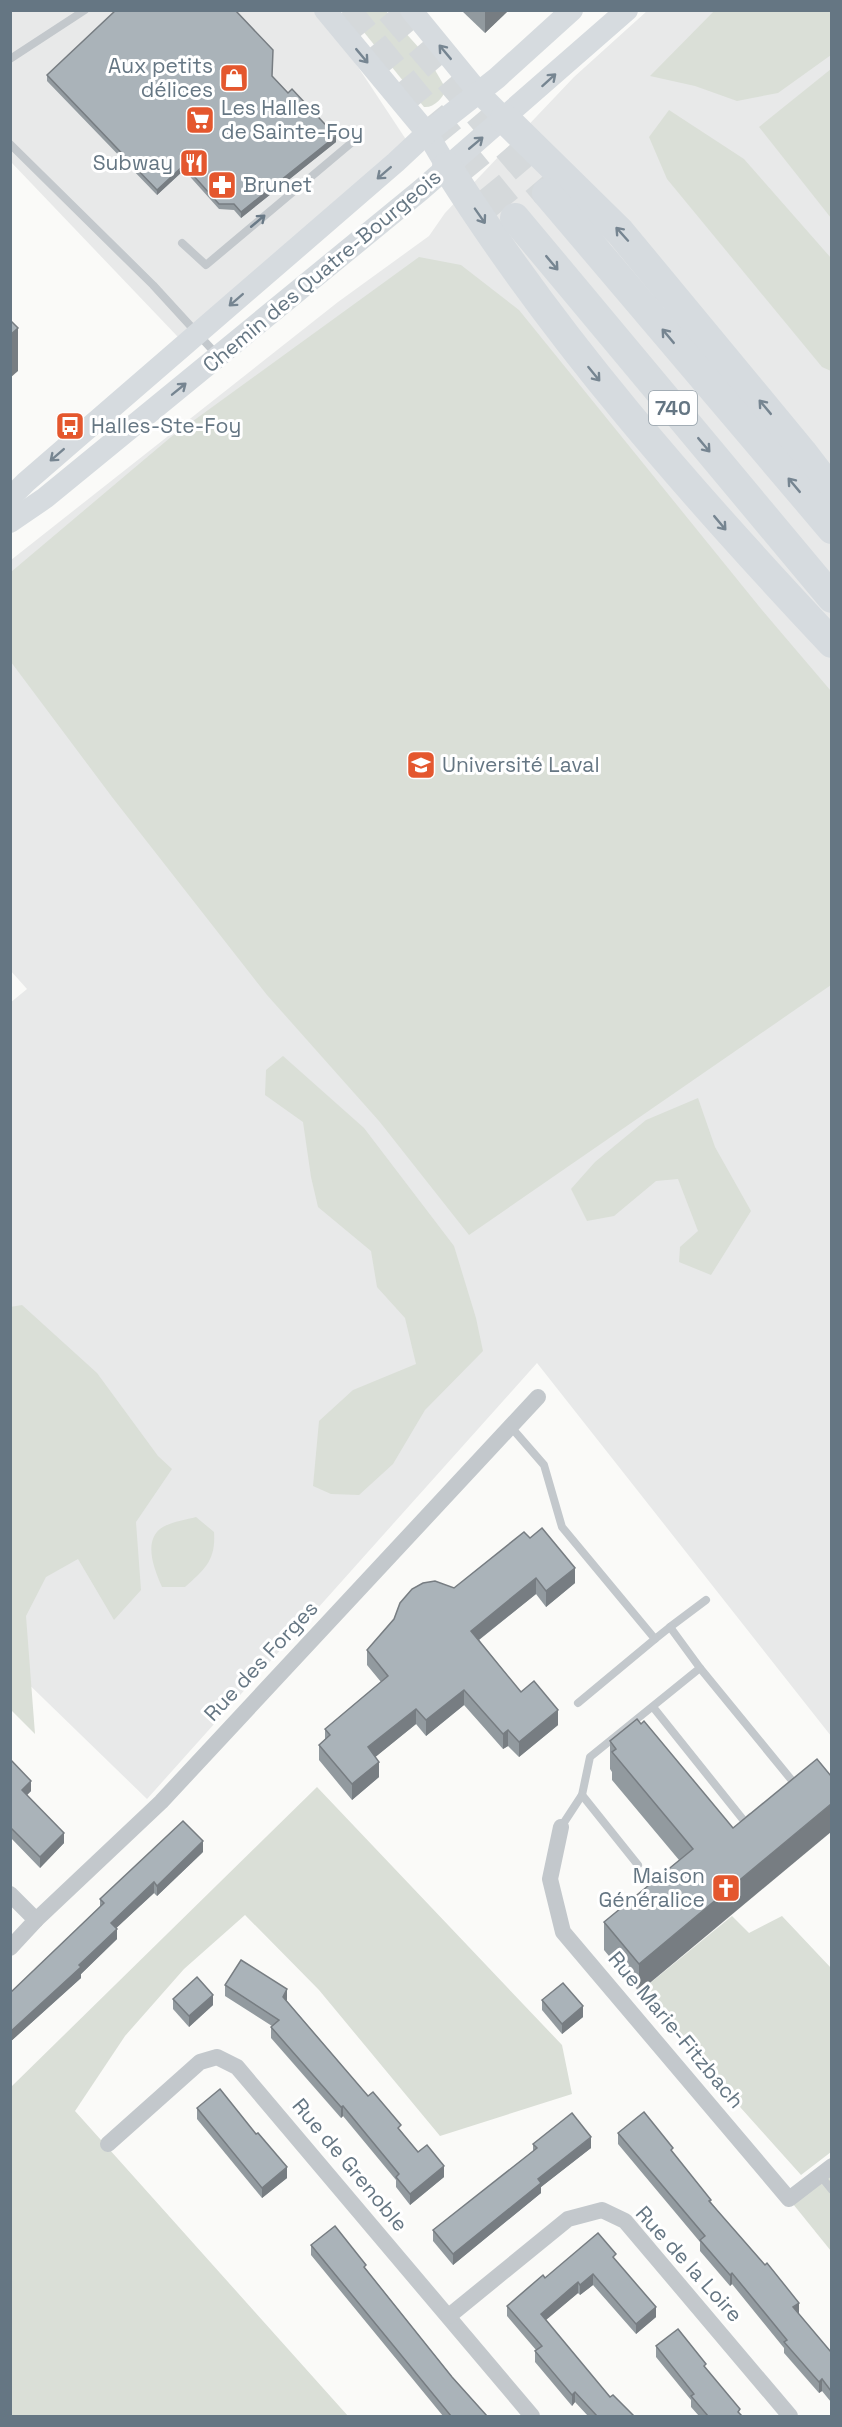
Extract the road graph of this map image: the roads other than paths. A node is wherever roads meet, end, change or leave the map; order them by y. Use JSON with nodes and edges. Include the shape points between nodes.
{"nodes":[{"id":1,"x":85,"y":10,"type":"edge"},
{"id":2,"x":325,"y":10,"type":"edge"},
{"id":3,"x":411,"y":10,"type":"edge"},
{"id":4,"x":572,"y":10,"type":"edge"},
{"id":5,"x":627,"y":10,"type":"edge"},
{"id":6,"x":10,"y":59,"type":"edge"},
{"id":7,"x":479,"y":93,"type":"junction"},
{"id":8,"x":505,"y":119,"type":"junction"},
{"id":9,"x":427,"y":133,"type":"junction"},
{"id":10,"x":356,"y":139,"type":"dead end"},
{"id":11,"x":10,"y":144,"type":"edge"},
{"id":12,"x":447,"y":167,"type":"junction"},
{"id":13,"x":547,"y":193,"type":"tunnel mouth"},
{"id":14,"x":515,"y":218,"type":"tunnel mouth"},
{"id":15,"x":182,"y":243,"type":"dead end"},
{"id":16,"x":198,"y":333,"type":"junction"},
{"id":17,"x":219,"y":357,"type":"junction"},
{"id":18,"x":831,"y":491,"type":"edge"},
{"id":19,"x":10,"y":498,"type":"edge"},
{"id":20,"x":10,"y":522,"type":"edge"},
{"id":21,"x":831,"y":530,"type":"edge"},
{"id":22,"x":831,"y":598,"type":"edge"},
{"id":23,"x":831,"y":643,"type":"edge"},
{"id":24,"x":538,"y":1397,"type":"dead end"},
{"id":25,"x":510,"y":1426,"type":"junction"},
{"id":26,"x":706,"y":1600,"type":"dead end"},
{"id":27,"x":670,"y":1627,"type":"junction"},
{"id":28,"x":656,"y":1639,"type":"junction"},
{"id":29,"x":700,"y":1668,"type":"junction"},
{"id":30,"x":578,"y":1703,"type":"dead end"},
{"id":31,"x":653,"y":1707,"type":"junction"},
{"id":32,"x":786,"y":1790,"type":"edge"},
{"id":33,"x":582,"y":1795,"type":"junction"},
{"id":34,"x":761,"y":1809,"type":"edge"},
{"id":35,"x":561,"y":1827,"type":"joint"},
{"id":36,"x":638,"y":1865,"type":"dead end"},
{"id":37,"x":10,"y":1894,"type":"edge"},
{"id":38,"x":36,"y":1920,"type":"junction"},
{"id":39,"x":10,"y":1948,"type":"edge"},
{"id":40,"x":108,"y":2144,"type":"dead end"},
{"id":41,"x":826,"y":2170,"type":"edge"},
{"id":42,"x":831,"y":2190,"type":"edge"},
{"id":43,"x":449,"y":2316,"type":"junction"},
{"id":44,"x":532,"y":2416,"type":"edge"},
{"id":45,"x":790,"y":2416,"type":"edge"}],
"edges":[{"from":1,"to":6,"type":"lane"},
{"from":2,"to":9,"type":"main road","one_way":true},
{"from":7,"to":3,"type":"main road","one_way":true},
{"from":4,"to":7,"type":"main road","name":"Chemin des Quatre-Bourgeois"},
{"from":8,"to":5,"type":"main road","name":"Chemin des Quatre-Bourgeois","one_way":true},
{"from":7,"to":8,"type":"main road"},
{"from":7,"to":9,"type":"main road","name":"Chemin des Quatre-Bourgeois"},
{"from":12,"to":8,"type":"main road","name":"Chemin des Quatre-Bourgeois","one_way":true},
{"from":18,"to":8,"type":"highway","one_way":true,"via":[[620,232]]},
{"from":9,"to":12,"type":"main road"},
{"from":9,"to":16,"type":"main road","name":"Chemin des Quatre-Bourgeois","one_way":true},
{"from":15,"to":10,"type":"lane","one_way":true,"via":[[206,265]]},
{"from":11,"to":16,"type":"lane"},
{"from":12,"to":17,"type":"main road","name":"Chemin des Quatre-Bourgeois"},
{"from":12,"to":23,"type":"highway","one_way":true,"via":[[591,371],[737,542]]},
{"from":21,"to":13,"type":"highway","number":"740","one_way":true},
{"from":14,"to":22,"type":"highway","number":"740","one_way":true},
{"from":16,"to":17,"type":"lane"},
{"from":16,"to":19,"type":"main road","name":"Chemin des Quatre-Bourgeois","one_way":true},
{"from":20,"to":17,"type":"main road","name":"Chemin des Quatre-Bourgeois","one_way":true},
{"from":24,"to":25,"type":"street","name":"Rue des Forges"},
{"from":25,"to":28,"type":"lane","via":[[544,1465],[562,1527]]},
{"from":25,"to":38,"type":"street","name":"Rue des Forges","via":[[161,1802]]},
{"from":26,"to":27,"type":"lane"},
{"from":27,"to":28,"type":"lane"},
{"from":27,"to":29,"type":"lane"},
{"from":28,"to":30,"type":"lane"},
{"from":29,"to":31,"type":"lane"},
{"from":29,"to":32,"type":"lane","via":[[794,1783]]},
{"from":31,"to":33,"type":"lane","via":[[590,1756]]},
{"from":31,"to":34,"type":"lane","via":[[745,1822]]},
{"from":33,"to":35,"type":"lane"},
{"from":33,"to":36,"type":"lane"},
{"from":35,"to":41,"type":"street","name":"Rue Marie-Fitzbach","via":[[550,1879],[563,1932],[789,2199]]},
{"from":37,"to":38,"type":"street"},
{"from":38,"to":39,"type":"street","name":"Rue des Forges"},
{"from":40,"to":43,"type":"street","name":"Rue de Grenoble","via":[[200,2062],[217,2057],[237,2067]]},
{"from":41,"to":42,"type":"lane"},
{"from":43,"to":44,"type":"street","name":"Rue de Grenoble"},
{"from":43,"to":45,"type":"street","name":"Rue de la Loire","via":[[568,2219],[602,2210],[625,2221]]}]}
